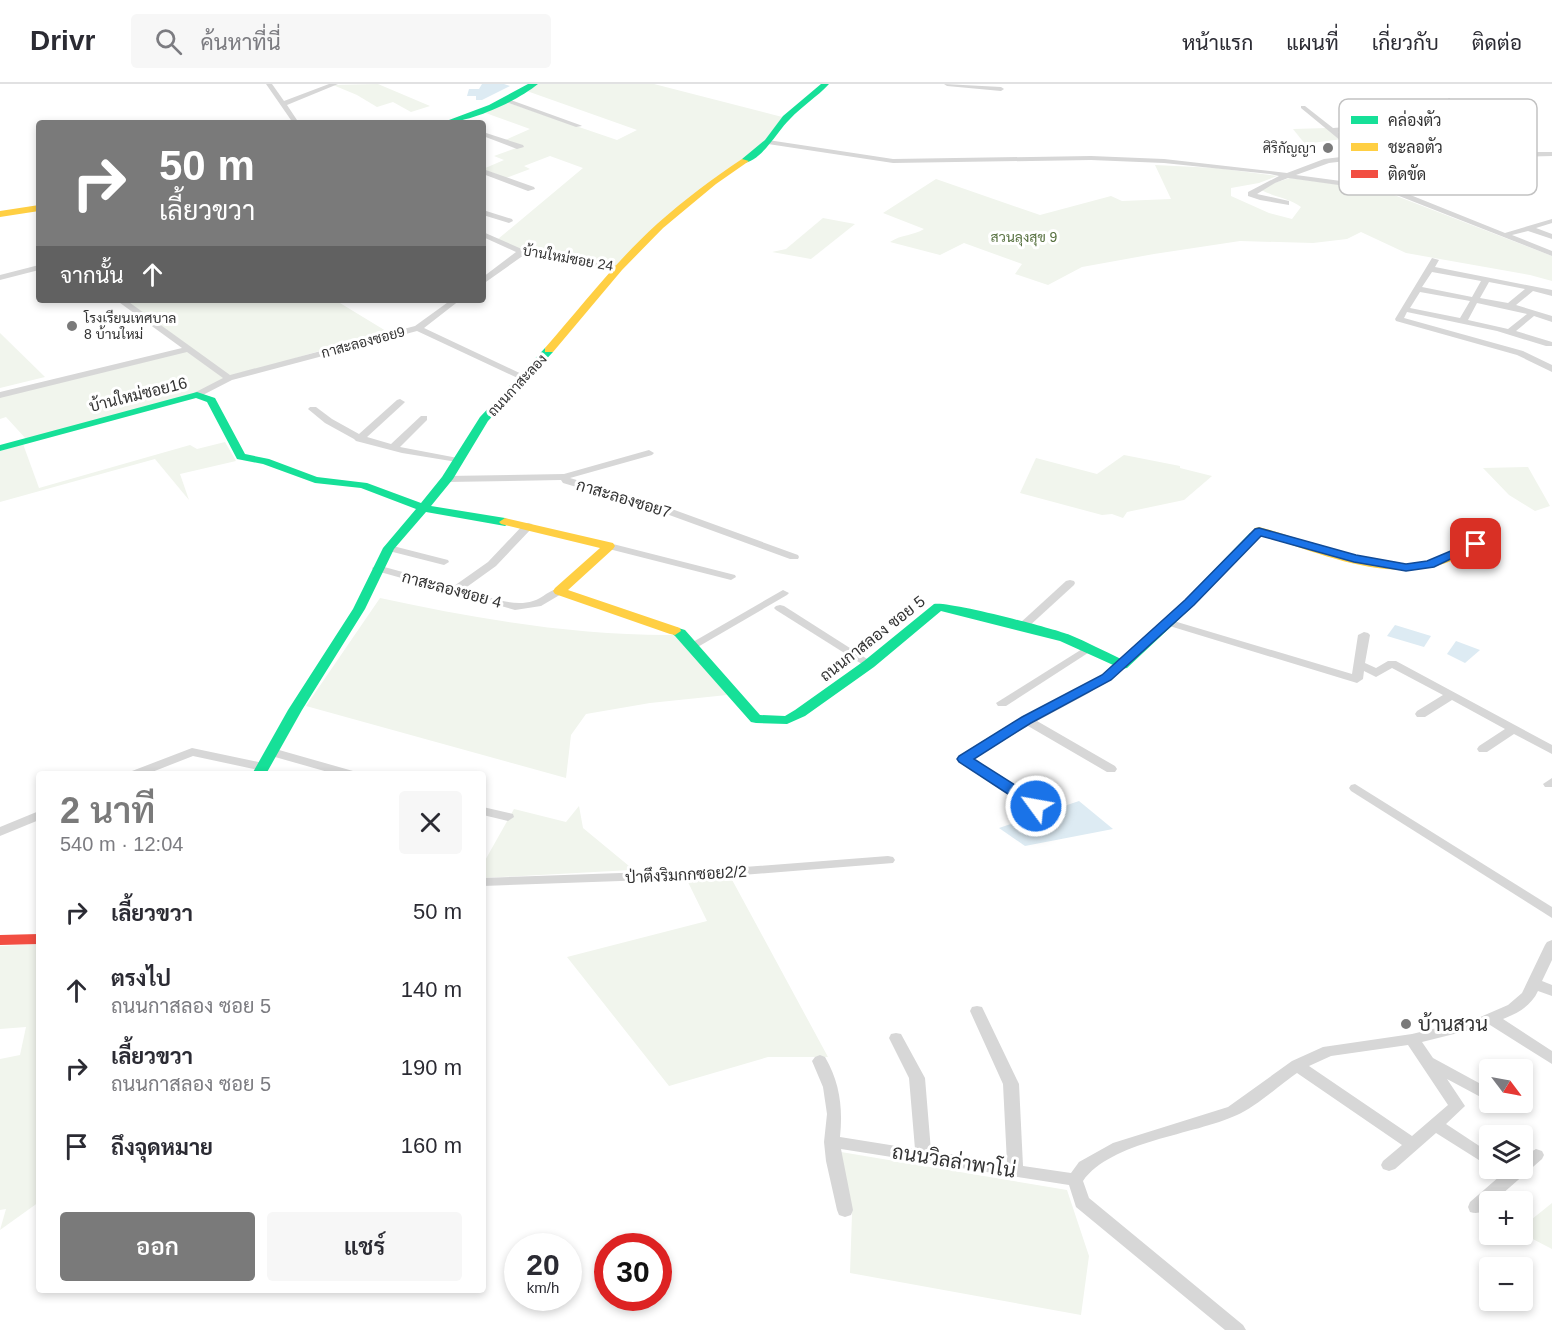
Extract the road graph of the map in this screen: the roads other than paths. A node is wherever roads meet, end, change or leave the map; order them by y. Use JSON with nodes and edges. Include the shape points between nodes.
{"nodes":[{"id":1,"x":269,"y":84,"type":"edge"},
{"id":2,"x":335,"y":84,"type":"edge"},
{"id":3,"x":534,"y":84,"type":"edge"},
{"id":4,"x":825,"y":84,"type":"edge"},
{"id":5,"x":947,"y":84,"type":"edge"},
{"id":6,"x":1001,"y":89,"type":"dead end"},
{"id":7,"x":505,"y":100,"type":"junction"},
{"id":8,"x":282,"y":104,"type":"junction"},
{"id":9,"x":1303,"y":107,"type":"dead end"},
{"id":10,"x":294,"y":120,"type":"edge"},
{"id":11,"x":455,"y":120,"type":"edge"},
{"id":12,"x":578,"y":126,"type":"dead end"},
{"id":13,"x":1333,"y":130,"type":"junction"},
{"id":14,"x":1339,"y":130,"type":"edge"},
{"id":15,"x":486,"y":135,"type":"edge"},
{"id":16,"x":1339,"y":135,"type":"edge"},
{"id":17,"x":768,"y":142,"type":"junction"},
{"id":18,"x":520,"y":147,"type":"dead end"},
{"id":19,"x":1552,"y":154,"type":"edge"},
{"id":20,"x":1537,"y":155,"type":"edge"},
{"id":21,"x":1339,"y":159,"type":"edge"},
{"id":22,"x":486,"y":172,"type":"edge"},
{"id":23,"x":1290,"y":176,"type":"junction"},
{"id":24,"x":1339,"y":183,"type":"edge"},
{"id":25,"x":531,"y":189,"type":"dead end"},
{"id":26,"x":1403,"y":195,"type":"edge"},
{"id":27,"x":1286,"y":203,"type":"dead end"},
{"id":28,"x":36,"y":208,"type":"edge"},
{"id":29,"x":486,"y":213,"type":"edge"},
{"id":30,"x":0,"y":214,"type":"edge"},
{"id":31,"x":509,"y":221,"type":"dead end"},
{"id":32,"x":1552,"y":223,"type":"edge"},
{"id":33,"x":1532,"y":229,"type":"junction"},
{"id":34,"x":486,"y":235,"type":"edge"},
{"id":35,"x":1509,"y":236,"type":"junction"},
{"id":36,"x":1552,"y":237,"type":"edge"},
{"id":37,"x":522,"y":252,"type":"junction"},
{"id":38,"x":1552,"y":254,"type":"edge"},
{"id":39,"x":1435,"y":260,"type":"dead end"},
{"id":40,"x":36,"y":268,"type":"edge"},
{"id":41,"x":619,"y":268,"type":"junction"},
{"id":42,"x":1430,"y":269,"type":"junction"},
{"id":43,"x":0,"y":278,"type":"edge"},
{"id":44,"x":486,"y":278,"type":"edge"},
{"id":45,"x":1486,"y":279,"type":"junction"},
{"id":46,"x":1532,"y":288,"type":"junction"},
{"id":47,"x":1417,"y":289,"type":"junction"},
{"id":48,"x":1552,"y":293,"type":"edge"},
{"id":49,"x":1474,"y":299,"type":"junction"},
{"id":50,"x":124,"y":303,"type":"edge"},
{"id":51,"x":452,"y":303,"type":"edge"},
{"id":52,"x":1510,"y":306,"type":"junction"},
{"id":53,"x":1404,"y":309,"type":"junction"},
{"id":54,"x":1533,"y":313,"type":"junction"},
{"id":55,"x":1552,"y":319,"type":"edge"},
{"id":56,"x":1467,"y":322,"type":"junction"},
{"id":57,"x":418,"y":328,"type":"junction"},
{"id":58,"x":1509,"y":332,"type":"junction"},
{"id":59,"x":1455,"y":335,"type":"junction"},
{"id":60,"x":1550,"y":344,"type":"edge"},
{"id":61,"x":190,"y":349,"type":"junction"},
{"id":62,"x":1520,"y":353,"type":"junction"},
{"id":63,"x":1552,"y":369,"type":"edge"},
{"id":64,"x":229,"y":378,"type":"junction"},
{"id":65,"x":525,"y":378,"type":"junction"},
{"id":66,"x":0,"y":395,"type":"edge"},
{"id":67,"x":197,"y":395,"type":"junction"},
{"id":68,"x":400,"y":402,"type":"dead end"},
{"id":69,"x":313,"y":409,"type":"dead end"},
{"id":70,"x":424,"y":418,"type":"dead end"},
{"id":71,"x":359,"y":439,"type":"junction"},
{"id":72,"x":394,"y":447,"type":"junction"},
{"id":73,"x":0,"y":448,"type":"edge"},
{"id":74,"x":649,"y":453,"type":"dead end"},
{"id":75,"x":460,"y":461,"type":"junction"},
{"id":76,"x":564,"y":477,"type":"junction"},
{"id":77,"x":447,"y":479,"type":"junction"},
{"id":78,"x":424,"y":508,"type":"junction"},
{"id":79,"x":528,"y":526,"type":"junction"},
{"id":80,"x":1476,"y":544,"type":"dead end"},
{"id":81,"x":609,"y":546,"type":"junction"},
{"id":82,"x":389,"y":548,"type":"junction"},
{"id":83,"x":794,"y":557,"type":"dead end"},
{"id":84,"x":444,"y":562,"type":"dead end"},
{"id":85,"x":377,"y":568,"type":"junction"},
{"id":86,"x":731,"y":577,"type":"dead end"},
{"id":87,"x":1070,"y":583,"type":"dead end"},
{"id":88,"x":457,"y":589,"type":"junction"},
{"id":89,"x":559,"y":591,"type":"junction"},
{"id":90,"x":783,"y":593,"type":"dead end"},
{"id":91,"x":780,"y":608,"type":"dead end"},
{"id":92,"x":1167,"y":622,"type":"junction"},
{"id":93,"x":1023,"y":626,"type":"junction"},
{"id":94,"x":1364,"y":634,"type":"dead end"},
{"id":95,"x":692,"y":646,"type":"junction"},
{"id":96,"x":1087,"y":650,"type":"junction"},
{"id":97,"x":869,"y":664,"type":"junction"},
{"id":98,"x":1122,"y":664,"type":"junction"},
{"id":99,"x":1363,"y":666,"type":"dead end"},
{"id":100,"x":1452,"y":695,"type":"junction"},
{"id":101,"x":1002,"y":703,"type":"dead end"},
{"id":102,"x":1420,"y":714,"type":"dead end"},
{"id":103,"x":1027,"y":720,"type":"junction"},
{"id":104,"x":1513,"y":729,"type":"junction"},
{"id":105,"x":1483,"y":748,"type":"dead end"},
{"id":106,"x":1552,"y":750,"type":"edge"},
{"id":107,"x":272,"y":752,"type":"junction"},
{"id":108,"x":1111,"y":769,"type":"dead end"},
{"id":109,"x":144,"y":771,"type":"edge"},
{"id":110,"x":261,"y":771,"type":"edge"},
{"id":111,"x":338,"y":771,"type":"edge"},
{"id":112,"x":1355,"y":788,"type":"dead end"},
{"id":113,"x":1036,"y":806,"type":"dead end"},
{"id":114,"x":486,"y":812,"type":"edge"},
{"id":115,"x":36,"y":816,"type":"edge"},
{"id":116,"x":508,"y":817,"type":"dead end"},
{"id":117,"x":0,"y":832,"type":"edge"},
{"id":118,"x":888,"y":860,"type":"dead end"},
{"id":119,"x":486,"y":882,"type":"edge"},
{"id":120,"x":1552,"y":913,"type":"edge"},
{"id":121,"x":36,"y":939,"type":"edge"},
{"id":122,"x":0,"y":940,"type":"edge"},
{"id":123,"x":1552,"y":945,"type":"edge"},
{"id":124,"x":1534,"y":983,"type":"junction"},
{"id":125,"x":1552,"y":991,"type":"edge"},
{"id":126,"x":977,"y":1011,"type":"dead end"},
{"id":127,"x":1492,"y":1019,"type":"junction"},
{"id":128,"x":896,"y":1038,"type":"dead end"},
{"id":129,"x":1412,"y":1039,"type":"junction"},
{"id":130,"x":1552,"y":1058,"type":"edge"},
{"id":131,"x":820,"y":1061,"type":"dead end"},
{"id":132,"x":1427,"y":1061,"type":"junction"},
{"id":133,"x":1297,"y":1065,"type":"junction"},
{"id":134,"x":1479,"y":1090,"type":"edge"},
{"id":135,"x":1435,"y":1125,"type":"junction"},
{"id":136,"x":832,"y":1142,"type":"junction"},
{"id":137,"x":1413,"y":1144,"type":"junction"},
{"id":138,"x":1479,"y":1154,"type":"edge"},
{"id":139,"x":1536,"y":1155,"type":"dead end"},
{"id":140,"x":924,"y":1157,"type":"junction"},
{"id":141,"x":1533,"y":1157,"type":"edge"},
{"id":142,"x":1389,"y":1165,"type":"dead end"},
{"id":143,"x":1015,"y":1170,"type":"junction"},
{"id":144,"x":1505,"y":1179,"type":"edge"},
{"id":145,"x":1075,"y":1180,"type":"junction"},
{"id":146,"x":1476,"y":1207,"type":"dead end"},
{"id":147,"x":845,"y":1210,"type":"dead end"},
{"id":148,"x":1237,"y":1330,"type":"edge"}],
"edges":[{"from":1,"to":8,"type":"street"},
{"from":2,"to":8,"type":"street"},
{"from":3,"to":7,"type":"street"},
{"from":4,"to":17,"type":"street","name":"ถนนกาสะลอง","via":[[786,118]]},
{"from":5,"to":6,"type":"street"},
{"from":7,"to":11,"type":"street"},
{"from":7,"to":12,"type":"street"},
{"from":8,"to":10,"type":"street"},
{"from":9,"to":13,"type":"street"},
{"from":13,"to":14,"type":"street"},
{"from":13,"to":16,"type":"street"},
{"from":15,"to":18,"type":"street"},
{"from":17,"to":23,"type":"street","via":[[888,160],[1149,160]]},
{"from":17,"to":41,"type":"street","name":"ถนนกาสะลอง","via":[[684,204]]},
{"from":19,"to":20,"type":"street"},
{"from":21,"to":23,"type":"street"},
{"from":22,"to":25,"type":"street"},
{"from":23,"to":24,"type":"street"},
{"from":23,"to":27,"type":"street","via":[[1272,181],[1251,194]]},
{"from":26,"to":35,"type":"street"},
{"from":28,"to":30,"type":"street"},
{"from":29,"to":31,"type":"street"},
{"from":32,"to":33,"type":"street"},
{"from":33,"to":35,"type":"street"},
{"from":33,"to":36,"type":"street"},
{"from":34,"to":37,"type":"street","name":"บ้านใหม่ซอย 24"},
{"from":35,"to":38,"type":"street"},
{"from":37,"to":41,"type":"street","name":"บ้านใหม่ซอย 24"},
{"from":37,"to":44,"type":"street"},
{"from":39,"to":42,"type":"street"},
{"from":40,"to":43,"type":"street"},
{"from":41,"to":65,"type":"street","name":"ถนนกาสะลอง"},
{"from":42,"to":45,"type":"street"},
{"from":42,"to":47,"type":"street"},
{"from":45,"to":46,"type":"street"},
{"from":45,"to":49,"type":"street"},
{"from":46,"to":48,"type":"street"},
{"from":46,"to":52,"type":"street"},
{"from":47,"to":49,"type":"street"},
{"from":47,"to":53,"type":"street"},
{"from":49,"to":52,"type":"street"},
{"from":49,"to":56,"type":"street"},
{"from":50,"to":61,"type":"street"},
{"from":51,"to":57,"type":"street"},
{"from":52,"to":54,"type":"street"},
{"from":53,"to":56,"type":"street"},
{"from":53,"to":59,"type":"street","via":[[1399,319]]},
{"from":54,"to":55,"type":"street"},
{"from":54,"to":58,"type":"street"},
{"from":56,"to":58,"type":"street"},
{"from":56,"to":59,"type":"street"},
{"from":57,"to":64,"type":"street","name":"กาสะลองซอย9"},
{"from":57,"to":65,"type":"street","name":"กาสะลองซอย9"},
{"from":58,"to":60,"type":"street"},
{"from":59,"to":62,"type":"street"},
{"from":60,"to":62,"type":"street"},
{"from":61,"to":64,"type":"street"},
{"from":61,"to":66,"type":"street"},
{"from":62,"to":63,"type":"street"},
{"from":64,"to":67,"type":"street","name":"กาสะลองซอย9"},
{"from":65,"to":75,"type":"street","name":"ถนนกาสะลอง","via":[[484,419]]},
{"from":67,"to":73,"type":"street","name":"บ้านใหม่ซอย16"},
{"from":67,"to":78,"type":"street","name":"บ้านใหม่ซอย16","via":[[211,400],[241,457],[265,460],[315,480],[363,484]]},
{"from":68,"to":71,"type":"street"},
{"from":69,"to":71,"type":"street","via":[[339,430]]},
{"from":70,"to":72,"type":"street"},
{"from":71,"to":72,"type":"street"},
{"from":72,"to":75,"type":"street"},
{"from":74,"to":76,"type":"street"},
{"from":75,"to":77,"type":"street","name":"ถนนกาสะลอง"},
{"from":76,"to":77,"type":"street","name":"กาสะลองซอย7"},
{"from":76,"to":83,"type":"street","name":"กาสะลองซอย7"},
{"from":77,"to":78,"type":"street","name":"ถนนกาสะลอง"},
{"from":78,"to":79,"type":"street"},
{"from":78,"to":82,"type":"street","name":"ถนนกาสะลอง"},
{"from":79,"to":81,"type":"street"},
{"from":79,"to":88,"type":"street","via":[[492,564]]},
{"from":80,"to":92,"type":"street","via":[[1430,565],[1406,568],[1259,531]]},
{"from":81,"to":86,"type":"street"},
{"from":81,"to":89,"type":"street"},
{"from":82,"to":84,"type":"street"},
{"from":82,"to":85,"type":"street","name":"ถนนกาสะลอง"},
{"from":85,"to":88,"type":"street","name":"กาสะลองซอย 4"},
{"from":85,"to":107,"type":"street","name":"ถนนกาสะลอง","via":[[359,609]]},
{"from":87,"to":93,"type":"street"},
{"from":88,"to":89,"type":"street","name":"กาสะลองซอย 4","via":[[515,607],[537,604]]},
{"from":89,"to":95,"type":"street","name":"ถนนกาสลอง ซอย 5","via":[[680,633]]},
{"from":90,"to":95,"type":"street"},
{"from":91,"to":97,"type":"street"},
{"from":92,"to":94,"type":"street","via":[[1357,679]]},
{"from":92,"to":98,"type":"street"},
{"from":93,"to":96,"type":"street","name":"ถนนกาสลอง ซอย 5","via":[[1065,638]]},
{"from":93,"to":97,"type":"street","name":"ถนนกาสลอง ซอย 5","via":[[938,607]]},
{"from":95,"to":97,"type":"street","name":"ถนนกาสลอง ซอย 5","via":[[756,719],[787,720]]},
{"from":96,"to":98,"type":"street","name":"ถนนกาสลอง ซอย 5"},
{"from":96,"to":101,"type":"street"},
{"from":98,"to":103,"type":"street","via":[[1107,677]]},
{"from":99,"to":100,"type":"street","via":[[1376,672],[1392,663]]},
{"from":100,"to":102,"type":"street"},
{"from":100,"to":104,"type":"street"},
{"from":103,"to":108,"type":"street"},
{"from":103,"to":113,"type":"street","via":[[964,760]]},
{"from":104,"to":105,"type":"street"},
{"from":104,"to":106,"type":"street"},
{"from":107,"to":110,"type":"street","name":"ถนนกาสะลอง"},
{"from":107,"to":111,"type":"street"},
{"from":109,"to":110,"type":"street","via":[[192,752]]},
{"from":112,"to":120,"type":"street"},
{"from":114,"to":116,"type":"street"},
{"from":115,"to":117,"type":"street"},
{"from":118,"to":119,"type":"street","name":"ป่าตึงริมกกซอย2/2","via":[[705,874]]},
{"from":121,"to":122,"type":"street"},
{"from":123,"to":124,"type":"street"},
{"from":124,"to":125,"type":"street"},
{"from":124,"to":127,"type":"street","via":[[1528,996],[1513,1009]]},
{"from":126,"to":143,"type":"street","via":[[1011,1084]]},
{"from":127,"to":129,"type":"street"},
{"from":127,"to":130,"type":"street"},
{"from":128,"to":140,"type":"street","via":[[917,1078]]},
{"from":129,"to":132,"type":"street"},
{"from":129,"to":133,"type":"street","via":[[1328,1051]]},
{"from":131,"to":136,"type":"street","via":[[831,1087],[835,1114]]},
{"from":132,"to":134,"type":"street"},
{"from":132,"to":135,"type":"street","via":[[1457,1106]]},
{"from":133,"to":137,"type":"street"},
{"from":133,"to":145,"type":"street","via":[[1233,1110],[1119,1147],[1085,1166]]},
{"from":135,"to":137,"type":"street"},
{"from":135,"to":138,"type":"street"},
{"from":136,"to":140,"type":"street","name":"ถนนวิลล่าพาโน่"},
{"from":136,"to":147,"type":"street"},
{"from":137,"to":142,"type":"street"},
{"from":139,"to":141,"type":"street"},
{"from":140,"to":143,"type":"street","name":"ถนนวิลล่าพาโน่"},
{"from":143,"to":145,"type":"street","name":"ถนนวิลล่าพาโน่"},
{"from":144,"to":146,"type":"street"},
{"from":145,"to":148,"type":"street","via":[[1082,1203]]}]}
